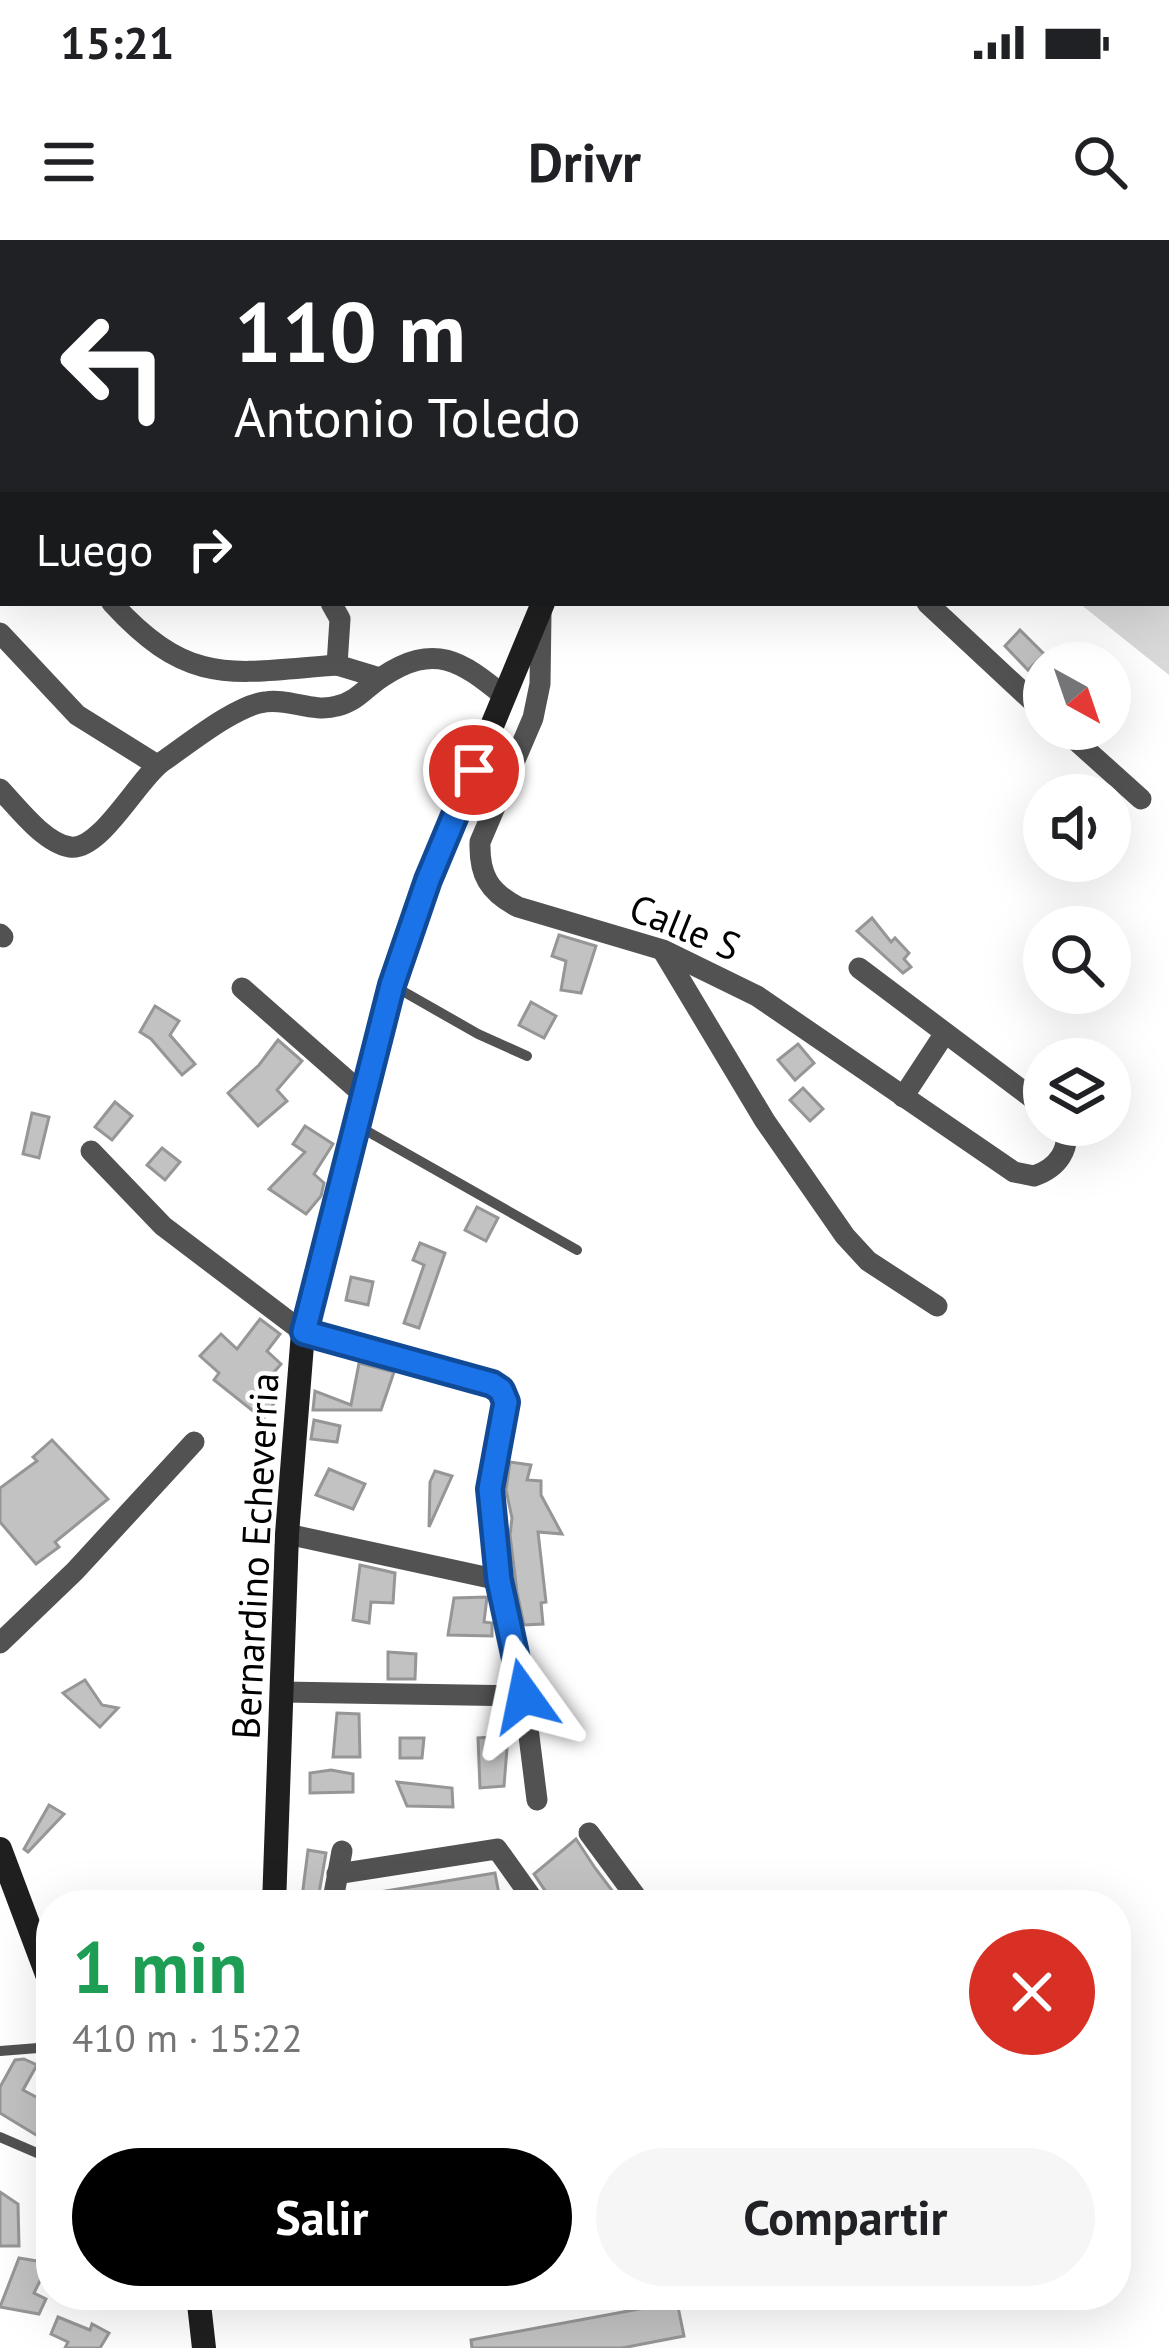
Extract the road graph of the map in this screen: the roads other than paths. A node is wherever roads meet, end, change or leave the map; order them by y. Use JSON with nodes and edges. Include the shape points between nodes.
{"nodes":[{"id":1,"x":115,"y":606,"type":"edge"},
{"id":2,"x":333,"y":606,"type":"edge"},
{"id":3,"x":542,"y":606,"type":"edge"},
{"id":4,"x":542,"y":606,"type":"edge"},
{"id":5,"x":931,"y":606,"type":"edge"},
{"id":6,"x":0,"y":633,"type":"edge"},
{"id":7,"x":337,"y":665,"type":"junction"},
{"id":8,"x":380,"y":677,"type":"junction"},
{"id":9,"x":1023,"y":692,"type":"edge"},
{"id":10,"x":504,"y":696,"type":"junction"},
{"id":11,"x":1087,"y":750,"type":"edge"},
{"id":12,"x":158,"y":765,"type":"junction"},
{"id":13,"x":0,"y":789,"type":"edge"},
{"id":14,"x":1142,"y":799,"type":"dead end"},
{"id":15,"x":663,"y":950,"type":"junction"},
{"id":16,"x":859,"y":968,"type":"dead end"},
{"id":17,"x":392,"y":985,"type":"junction"},
{"id":18,"x":242,"y":988,"type":"dead end"},
{"id":19,"x":945,"y":1033,"type":"junction"},
{"id":20,"x":527,"y":1056,"type":"dead end"},
{"id":21,"x":1023,"y":1091,"type":"edge"},
{"id":22,"x":365,"y":1096,"type":"junction"},
{"id":23,"x":903,"y":1097,"type":"junction"},
{"id":24,"x":358,"y":1126,"type":"junction"},
{"id":25,"x":1067,"y":1146,"type":"edge"},
{"id":26,"x":91,"y":1150,"type":"dead end"},
{"id":27,"x":577,"y":1250,"type":"dead end"},
{"id":28,"x":937,"y":1306,"type":"dead end"},
{"id":29,"x":304,"y":1332,"type":"junction"},
{"id":30,"x":194,"y":1442,"type":"dead end"},
{"id":31,"x":287,"y":1534,"type":"junction"},
{"id":32,"x":499,"y":1580,"type":"junction"},
{"id":33,"x":0,"y":1643,"type":"edge"},
{"id":34,"x":282,"y":1693,"type":"junction"},
{"id":35,"x":524,"y":1696,"type":"junction"},
{"id":36,"x":537,"y":1800,"type":"dead end"},
{"id":37,"x":589,"y":1833,"type":"dead end"},
{"id":38,"x":0,"y":1849,"type":"edge"},
{"id":39,"x":275,"y":1890,"type":"edge"},
{"id":40,"x":334,"y":1890,"type":"edge"},
{"id":41,"x":526,"y":1890,"type":"edge"},
{"id":42,"x":631,"y":1890,"type":"edge"},
{"id":43,"x":36,"y":1945,"type":"edge"},
{"id":44,"x":36,"y":2048,"type":"edge"},
{"id":45,"x":0,"y":2051,"type":"edge"},
{"id":46,"x":0,"y":2137,"type":"edge"},
{"id":47,"x":36,"y":2153,"type":"edge"},
{"id":48,"x":199,"y":2310,"type":"edge"},
{"id":49,"x":203,"y":2348,"type":"edge"}],
"edges":[{"from":1,"to":7,"type":"street","via":[[160,650],[197,667],[240,673]]},
{"from":2,"to":7,"type":"street","via":[[340,620]]},
{"from":3,"to":10,"type":"street","name":"Bernardino Echeverria"},
{"from":4,"to":15,"type":"street","name":"Calle S","via":[[533,718],[480,842],[486,882],[518,907]]},
{"from":5,"to":9,"type":"street"},
{"from":6,"to":12,"type":"street","via":[[77,715]]},
{"from":7,"to":8,"type":"street"},
{"from":8,"to":10,"type":"street","via":[[424,656],[448,659]]},
{"from":8,"to":12,"type":"street","via":[[351,703],[329,709],[282,701],[248,706]]},
{"from":10,"to":17,"type":"street","name":"Bernardino Echeverria"},
{"from":11,"to":14,"type":"street"},
{"from":12,"to":13,"type":"street","via":[[98,836],[70,848]]},
{"from":15,"to":23,"type":"street","name":"Calle S","via":[[757,996]]},
{"from":15,"to":28,"type":"street","via":[[844,1236]]},
{"from":16,"to":19,"type":"street"},
{"from":17,"to":20,"type":"lane"},
{"from":17,"to":22,"type":"street","name":"Bernardino Echeverria"},
{"from":18,"to":22,"type":"street"},
{"from":19,"to":21,"type":"street"},
{"from":19,"to":23,"type":"street"},
{"from":22,"to":24,"type":"street","name":"Bernardino Echeverria"},
{"from":23,"to":25,"type":"street","name":"Calle S","via":[[1014,1172],[1034,1176]]},
{"from":24,"to":27,"type":"lane"},
{"from":24,"to":29,"type":"street","name":"Bernardino Echeverria"},
{"from":26,"to":29,"type":"street","via":[[163,1226]]},
{"from":29,"to":31,"type":"street","name":"Bernardino Echeverria"},
{"from":29,"to":32,"type":"street","via":[[501,1390],[506,1402],[490,1489]]},
{"from":30,"to":33,"type":"street"},
{"from":31,"to":32,"type":"street"},
{"from":31,"to":34,"type":"street","name":"Bernardino Echeverria"},
{"from":32,"to":35,"type":"street"},
{"from":34,"to":35,"type":"street"},
{"from":34,"to":39,"type":"street","name":"Bernardino Echeverria"},
{"from":35,"to":36,"type":"street"},
{"from":37,"to":42,"type":"street"},
{"from":38,"to":43,"type":"street"},
{"from":40,"to":41,"type":"street","via":[[339,1862],[497,1849]]},
{"from":44,"to":45,"type":"lane"},
{"from":46,"to":47,"type":"lane"},
{"from":48,"to":49,"type":"street"}]}
